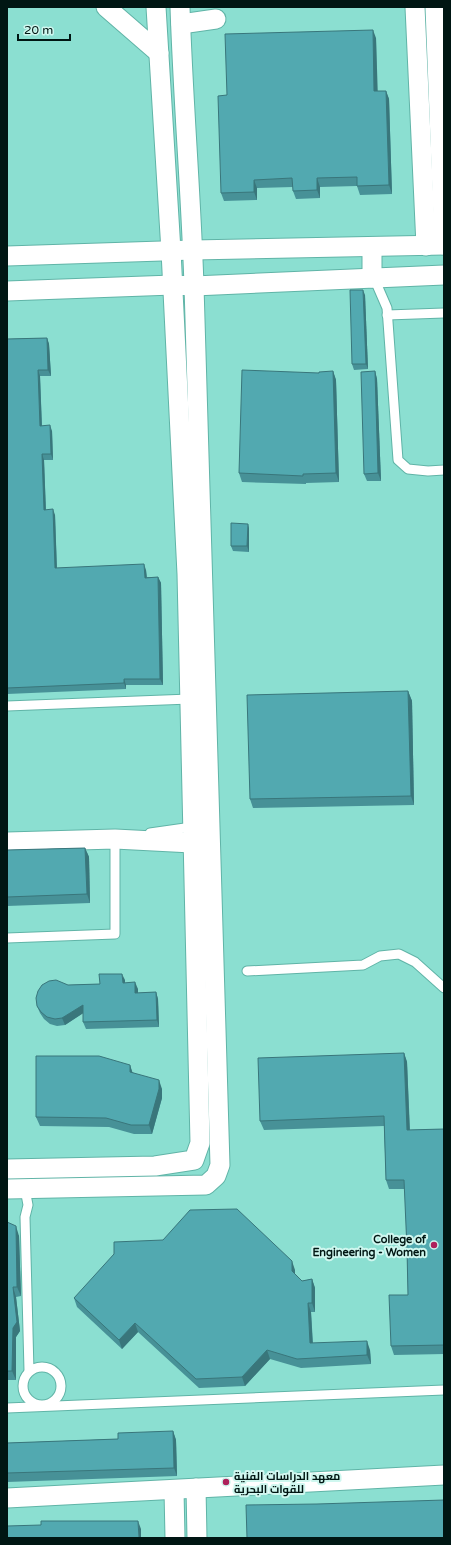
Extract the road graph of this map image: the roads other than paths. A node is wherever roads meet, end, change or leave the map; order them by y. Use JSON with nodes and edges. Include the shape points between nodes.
{"nodes":[{"id":1,"x":106,"y":7,"type":"edge"},
{"id":2,"x":156,"y":7,"type":"edge"},
{"id":3,"x":415,"y":7,"type":"edge"},
{"id":4,"x":435,"y":7,"type":"edge"},
{"id":5,"x":180,"y":16,"type":"edge"},
{"id":6,"x":216,"y":19,"type":"dead end"},
{"id":7,"x":440,"y":29,"type":"edge"},
{"id":8,"x":159,"y":53,"type":"junction"},
{"id":9,"x":442,"y":162,"type":"edge"},
{"id":10,"x":438,"y":245,"type":"edge"},
{"id":11,"x":372,"y":247,"type":"junction"},
{"id":12,"x":193,"y":250,"type":"junction"},
{"id":13,"x":171,"y":251,"type":"junction"},
{"id":14,"x":7,"y":256,"type":"edge"},
{"id":15,"x":444,"y":275,"type":"edge"},
{"id":16,"x":373,"y":278,"type":"junction"},
{"id":17,"x":172,"y":285,"type":"junction"},
{"id":18,"x":194,"y":286,"type":"junction"},
{"id":19,"x":7,"y":291,"type":"edge"},
{"id":20,"x":444,"y":313,"type":"edge"},
{"id":21,"x":387,"y":315,"type":"junction"},
{"id":22,"x":444,"y":470,"type":"edge"},
{"id":23,"x":196,"y":573,"type":"junction"},
{"id":24,"x":190,"y":699,"type":"junction"},
{"id":25,"x":7,"y":706,"type":"edge"},
{"id":26,"x":212,"y":828,"type":"junction"},
{"id":27,"x":192,"y":835,"type":"junction"},
{"id":28,"x":90,"y":839,"type":"junction"},
{"id":29,"x":7,"y":842,"type":"edge"},
{"id":30,"x":7,"y":938,"type":"edge"},
{"id":31,"x":247,"y":971,"type":"dead end"},
{"id":32,"x":444,"y":988,"type":"edge"},
{"id":33,"x":194,"y":1160,"type":"junction"},
{"id":34,"x":7,"y":1169,"type":"edge"},
{"id":35,"x":216,"y":1176,"type":"junction"},
{"id":36,"x":16,"y":1189,"type":"edge"},
{"id":37,"x":29,"y":1371,"type":"junction"},
{"id":38,"x":444,"y":1390,"type":"edge"},
{"id":39,"x":45,"y":1406,"type":"junction"},
{"id":40,"x":7,"y":1408,"type":"edge"},
{"id":41,"x":444,"y":1475,"type":"edge"},
{"id":42,"x":196,"y":1488,"type":"junction"},
{"id":43,"x":174,"y":1490,"type":"junction"},
{"id":44,"x":7,"y":1498,"type":"edge"},
{"id":45,"x":175,"y":1538,"type":"edge"},
{"id":46,"x":197,"y":1538,"type":"edge"}],
"edges":[{"from":1,"to":8,"type":"street"},
{"from":2,"to":8,"type":"street"},
{"from":3,"to":10,"type":"street"},
{"from":4,"to":7,"type":"street"},
{"from":5,"to":6,"type":"street"},
{"from":5,"to":12,"type":"street"},
{"from":7,"to":9,"type":"street"},
{"from":8,"to":13,"type":"street"},
{"from":9,"to":10,"type":"street"},
{"from":10,"to":11,"type":"street"},
{"from":11,"to":12,"type":"street"},
{"from":11,"to":16,"type":"street"},
{"from":12,"to":13,"type":"street"},
{"from":12,"to":18,"type":"street"},
{"from":13,"to":14,"type":"street"},
{"from":13,"to":17,"type":"street"},
{"from":15,"to":16,"type":"street"},
{"from":16,"to":18,"type":"street"},
{"from":16,"to":21,"type":"lane","via":[[387,308]]},
{"from":17,"to":18,"type":"street"},
{"from":17,"to":19,"type":"street"},
{"from":17,"to":23,"type":"street"},
{"from":18,"to":23,"type":"street"},
{"from":20,"to":21,"type":"lane"},
{"from":21,"to":22,"type":"lane","via":[[398,460],[408,468]]},
{"from":23,"to":24,"type":"street"},
{"from":23,"to":26,"type":"street"},
{"from":24,"to":25,"type":"lane"},
{"from":24,"to":27,"type":"street"},
{"from":26,"to":27,"type":"street"},
{"from":26,"to":35,"type":"street","via":[[220,1165]]},
{"from":27,"to":28,"type":"street"},
{"from":27,"to":33,"type":"street","via":[[200,1143]]},
{"from":28,"to":29,"type":"lane"},
{"from":28,"to":30,"type":"lane","via":[[115,934]]},
{"from":31,"to":32,"type":"lane","via":[[363,965],[380,956],[399,954],[415,962]]},
{"from":33,"to":34,"type":"street","via":[[155,1166]]},
{"from":33,"to":35,"type":"street"},
{"from":35,"to":36,"type":"street","via":[[206,1185]]},
{"from":36,"to":37,"type":"lane","via":[[28,1204],[25,1217]]},
{"from":37,"to":39,"type":"lane","via":[[22,1382],[24,1394],[32,1403]]},
{"from":37,"to":39,"type":"lane","via":[[41,1366],[48,1367],[54,1370],[61,1381],[60,1394]]},
{"from":38,"to":39,"type":"lane"},
{"from":39,"to":40,"type":"lane"},
{"from":41,"to":42,"type":"street"},
{"from":42,"to":43,"type":"street"},
{"from":42,"to":46,"type":"street"},
{"from":43,"to":44,"type":"street"},
{"from":43,"to":45,"type":"street"}]}
